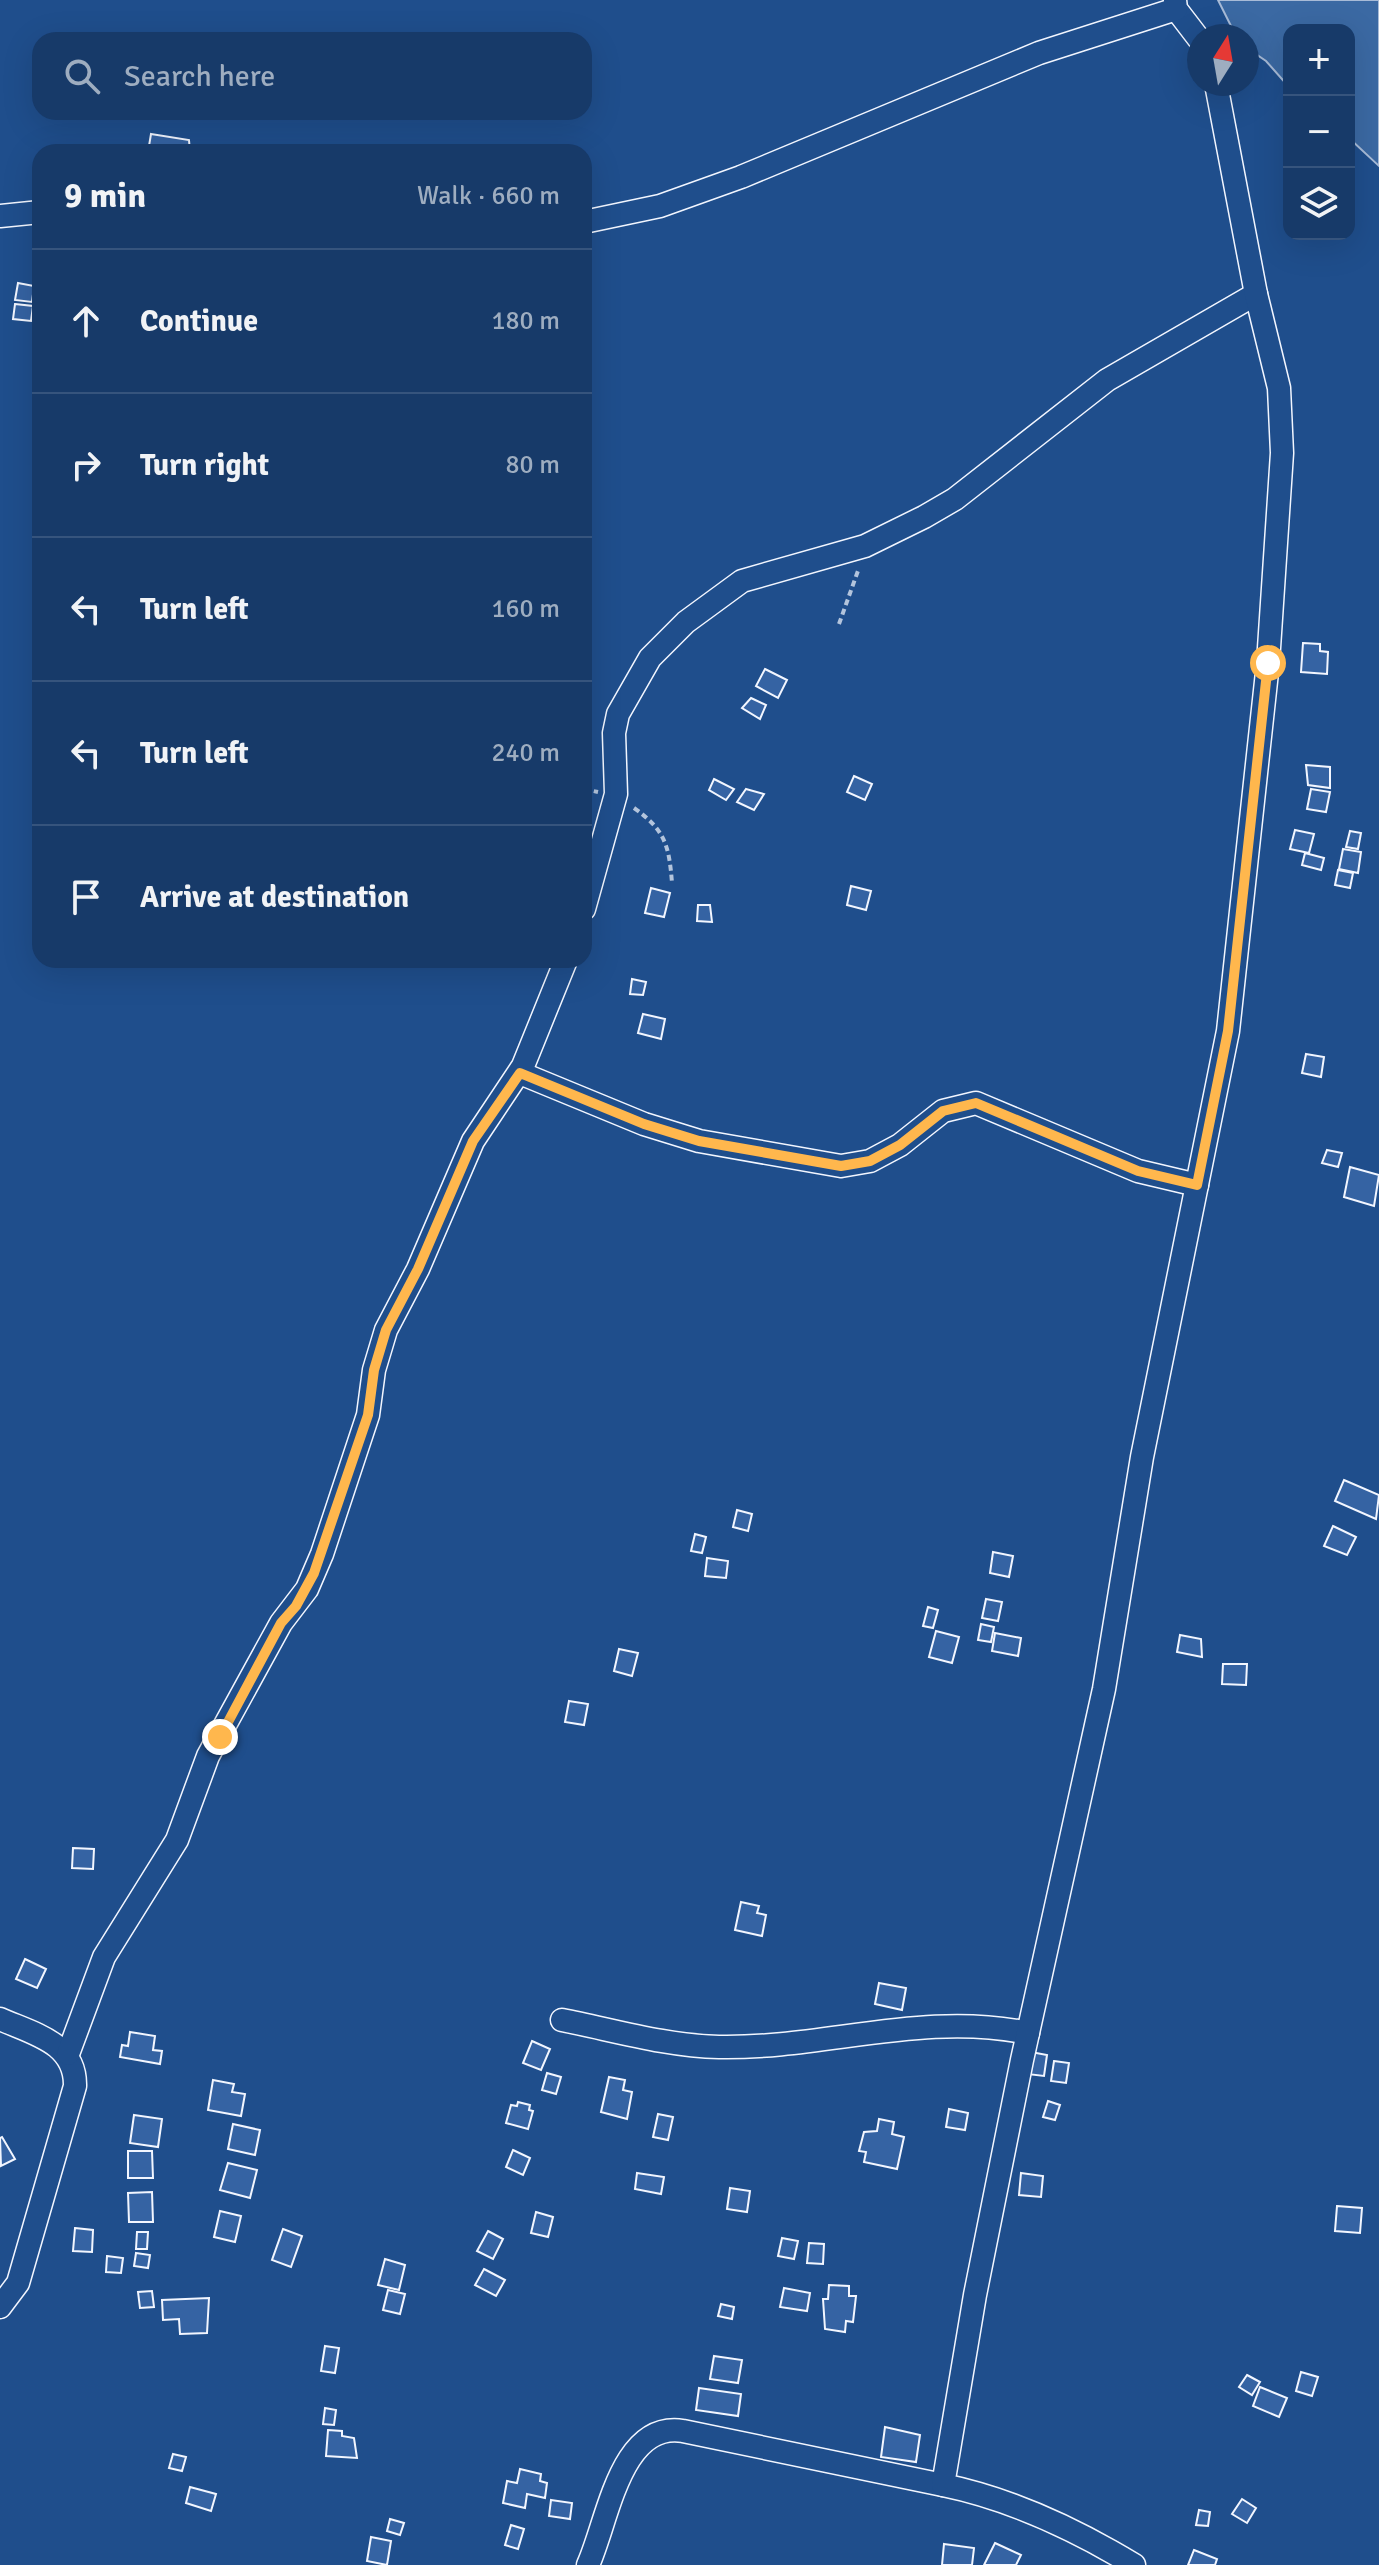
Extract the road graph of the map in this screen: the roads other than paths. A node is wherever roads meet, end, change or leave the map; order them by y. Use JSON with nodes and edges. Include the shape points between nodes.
{"nodes":[{"id":1,"x":1176,"y":4,"type":"edge"},
{"id":2,"x":1189,"y":24,"type":"edge"},
{"id":3,"x":1218,"y":96,"type":"edge"},
{"id":4,"x":32,"y":213,"type":"edge"},
{"id":5,"x":0,"y":216,"type":"edge"},
{"id":6,"x":592,"y":220,"type":"edge"},
{"id":7,"x":1256,"y":294,"type":"junction"},
{"id":8,"x":592,"y":880,"type":"edge"},
{"id":9,"x":563,"y":968,"type":"edge"},
{"id":10,"x":520,"y":1073,"type":"junction"},
{"id":11,"x":1197,"y":1185,"type":"junction"},
{"id":12,"x":0,"y":2019,"type":"edge"},
{"id":13,"x":562,"y":2020,"type":"dead end"},
{"id":14,"x":1028,"y":2033,"type":"junction"},
{"id":15,"x":68,"y":2054,"type":"junction"},
{"id":16,"x":0,"y":2307,"type":"edge"},
{"id":17,"x":943,"y":2485,"type":"junction"},
{"id":18,"x":588,"y":2565,"type":"edge"},
{"id":19,"x":1134,"y":2565,"type":"edge"}],
"edges":[{"from":1,"to":2,"type":"street"},
{"from":1,"to":6,"type":"street","via":[[1039,53],[700,192]]},
{"from":3,"to":7,"type":"street"},
{"from":4,"to":5,"type":"street"},
{"from":7,"to":8,"type":"street","via":[[1107,380],[955,499],[865,546],[761,573],[686,622],[650,658],[618,714],[616,794]]},
{"from":7,"to":11,"type":"street","via":[[1279,388],[1277,550],[1228,1031]]},
{"from":9,"to":10,"type":"street"},
{"from":10,"to":11,"type":"street","via":[[699,1141],[841,1166],[870,1161],[943,1111],[976,1103],[1138,1171]]},
{"from":10,"to":15,"type":"street","via":[[473,1141],[386,1330],[368,1415],[314,1573],[208,1756],[177,1840],[104,1957]]},
{"from":11,"to":14,"type":"street","via":[[1142,1457],[1104,1689]]},
{"from":12,"to":15,"type":"street"},
{"from":13,"to":14,"type":"street","via":[[717,2047],[940,2024]]},
{"from":14,"to":17,"type":"street"},
{"from":15,"to":16,"type":"street","via":[[75,2086],[18,2283]]},
{"from":17,"to":18,"type":"street","via":[[660,2430],[642,2441],[629,2460]]},
{"from":17,"to":19,"type":"street","via":[[1062,2525]]}]}
